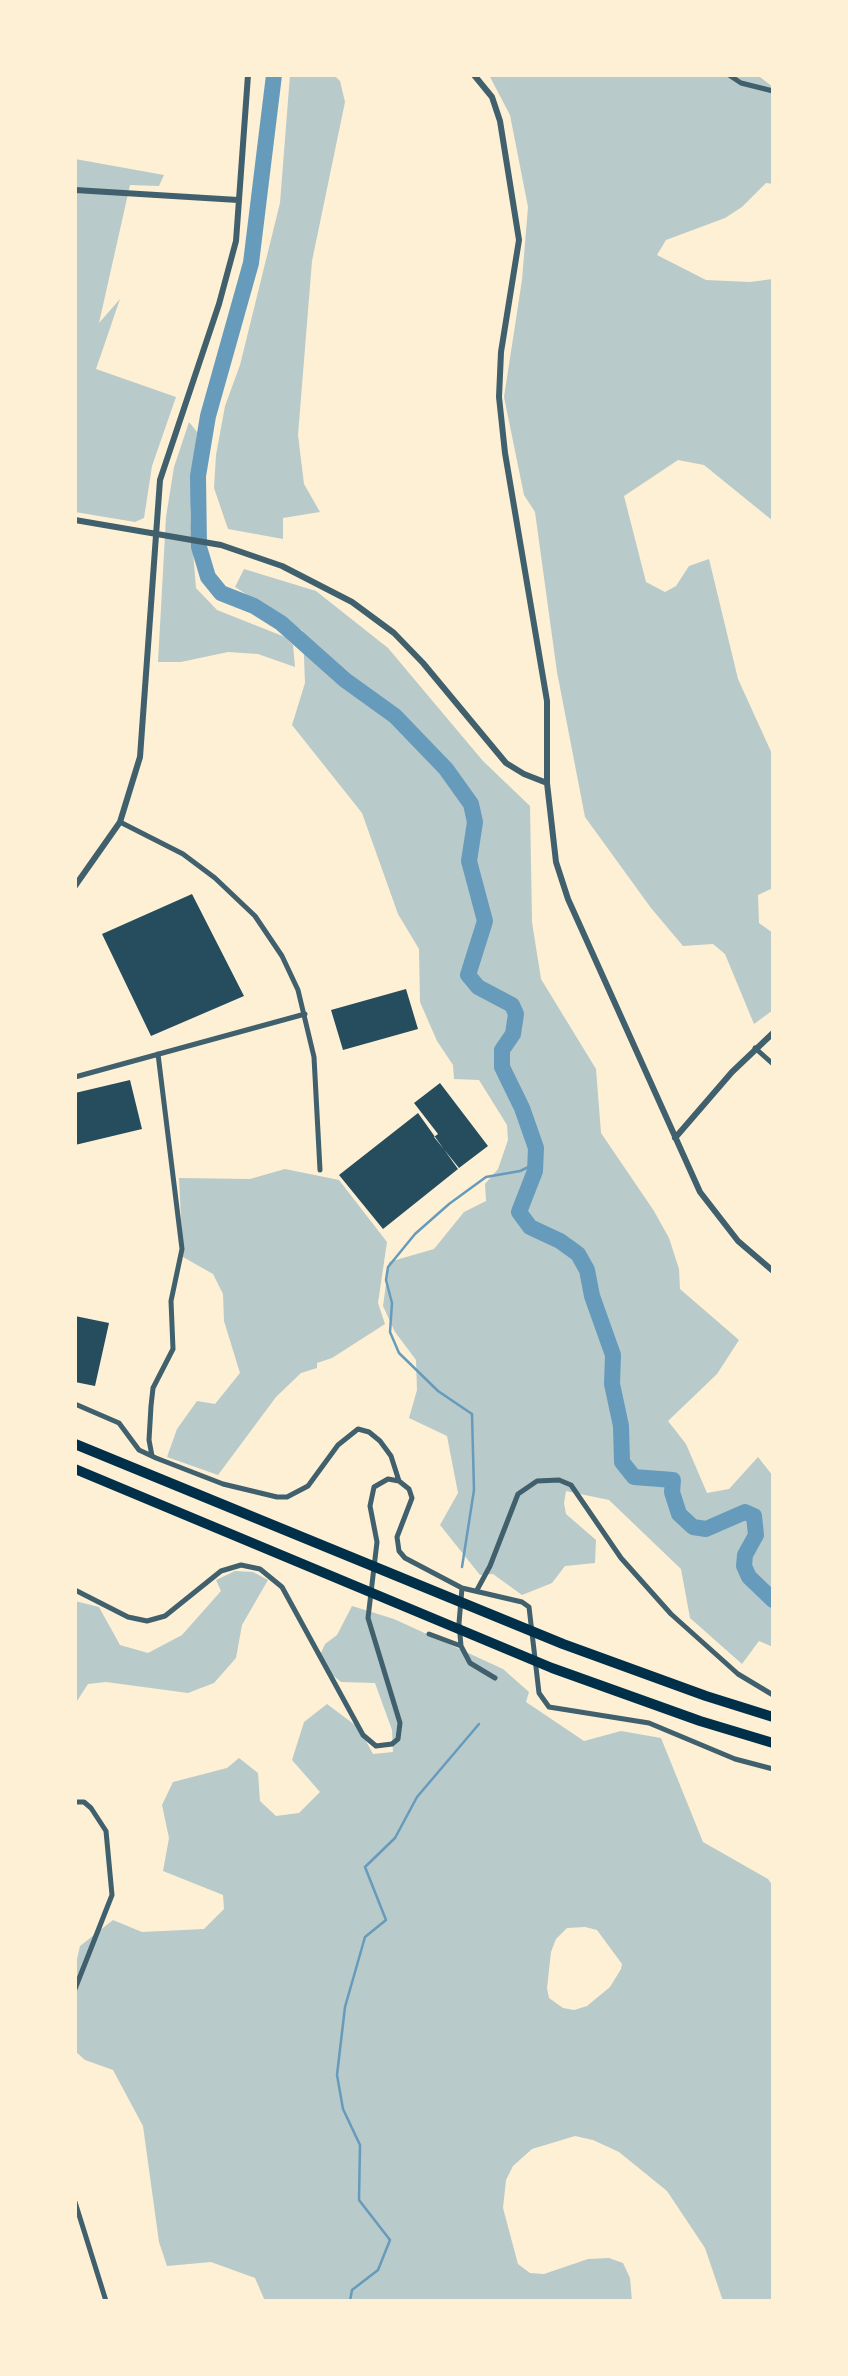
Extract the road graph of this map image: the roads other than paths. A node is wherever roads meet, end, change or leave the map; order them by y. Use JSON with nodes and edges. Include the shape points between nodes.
{"nodes":[{"id":1,"x":248,"y":75,"type":"edge"},
{"id":2,"x":474,"y":75,"type":"edge"},
{"id":3,"x":729,"y":75,"type":"edge"},
{"id":4,"x":773,"y":91,"type":"edge"},
{"id":5,"x":75,"y":190,"type":"edge"},
{"id":6,"x":239,"y":200,"type":"junction"},
{"id":7,"x":75,"y":520,"type":"edge"},
{"id":8,"x":155,"y":533,"type":"junction"},
{"id":9,"x":547,"y":783,"type":"junction"},
{"id":10,"x":120,"y":822,"type":"junction"},
{"id":11,"x":75,"y":886,"type":"edge"},
{"id":12,"x":305,"y":1014,"type":"junction"},
{"id":13,"x":773,"y":1033,"type":"edge"},
{"id":14,"x":755,"y":1048,"type":"junction"},
{"id":15,"x":158,"y":1054,"type":"junction"},
{"id":16,"x":773,"y":1064,"type":"edge"},
{"id":17,"x":75,"y":1077,"type":"edge"},
{"id":18,"x":675,"y":1138,"type":"junction"},
{"id":19,"x":320,"y":1170,"type":"dead end"},
{"id":20,"x":773,"y":1271,"type":"edge"},
{"id":21,"x":75,"y":1404,"type":"edge"},
{"id":22,"x":75,"y":1444,"type":"edge"},
{"id":23,"x":152,"y":1456,"type":"junction"},
{"id":24,"x":75,"y":1469,"type":"edge"},
{"id":25,"x":398,"y":1480,"type":"junction"},
{"id":26,"x":462,"y":1588,"type":"junction"},
{"id":27,"x":75,"y":1590,"type":"edge"},
{"id":28,"x":477,"y":1590,"type":"junction"},
{"id":29,"x":429,"y":1634,"type":"dead end"},
{"id":30,"x":461,"y":1646,"type":"junction"},
{"id":31,"x":495,"y":1678,"type":"dead end"},
{"id":32,"x":773,"y":1695,"type":"edge"},
{"id":33,"x":773,"y":1717,"type":"edge"},
{"id":34,"x":773,"y":1743,"type":"edge"},
{"id":35,"x":773,"y":1769,"type":"edge"},
{"id":36,"x":75,"y":1802,"type":"edge"},
{"id":37,"x":75,"y":1989,"type":"edge"},
{"id":38,"x":75,"y":2202,"type":"edge"},
{"id":39,"x":106,"y":2301,"type":"edge"}],
"edges":[{"from":1,"to":6,"type":"street"},
{"from":2,"to":9,"type":"street","via":[[492,97],[500,121],[519,240],[501,352],[499,397],[547,701]]},
{"from":3,"to":4,"type":"street"},
{"from":5,"to":6,"type":"street"},
{"from":6,"to":8,"type":"street","via":[[228,274],[166,460]]},
{"from":7,"to":8,"type":"street"},
{"from":8,"to":9,"type":"street","via":[[221,545],[282,566],[352,602],[394,633],[423,663],[506,763]]},
{"from":8,"to":10,"type":"street","via":[[145,724]]},
{"from":9,"to":18,"type":"street","via":[[553,842],[568,899]]},
{"from":10,"to":11,"type":"street"},
{"from":10,"to":12,"type":"street","via":[[183,854],[255,916],[282,956]]},
{"from":12,"to":15,"type":"street"},
{"from":12,"to":19,"type":"street","via":[[314,1057]]},
{"from":13,"to":14,"type":"street"},
{"from":14,"to":16,"type":"street"},
{"from":14,"to":18,"type":"street"},
{"from":15,"to":17,"type":"street"},
{"from":15,"to":23,"type":"street","via":[[182,1249],[171,1301],[173,1349],[153,1388]]},
{"from":18,"to":20,"type":"street","via":[[700,1192],[722,1223]]},
{"from":21,"to":23,"type":"street","via":[[120,1423],[139,1450]]},
{"from":22,"to":33,"type":"highway","via":[[563,1644]]},
{"from":23,"to":25,"type":"street","via":[[223,1484],[287,1497],[308,1486],[338,1445],[358,1429],[380,1441],[391,1456]]},
{"from":24,"to":34,"type":"highway","via":[[552,1668]]},
{"from":25,"to":26,"type":"street","via":[[412,1498],[397,1537],[399,1551]]},
{"from":25,"to":27,"type":"street","via":[[388,1479],[374,1487],[370,1506],[377,1542],[368,1618],[400,1723],[398,1739],[392,1744],[376,1746],[363,1735],[282,1587],[260,1570],[241,1565],[222,1570],[165,1616],[147,1621]]},
{"from":26,"to":28,"type":"street"},
{"from":26,"to":30,"type":"street"},
{"from":28,"to":32,"type":"street","via":[[518,1494],[537,1481],[559,1480],[571,1485],[621,1558],[671,1614],[738,1674]]},
{"from":28,"to":35,"type":"street","via":[[529,1607],[539,1693],[548,1707],[649,1723],[735,1759]]},
{"from":29,"to":30,"type":"street"},
{"from":30,"to":31,"type":"street","via":[[470,1663]]},
{"from":36,"to":37,"type":"street","via":[[91,1808],[106,1831],[112,1895]]},
{"from":38,"to":39,"type":"street"}]}
